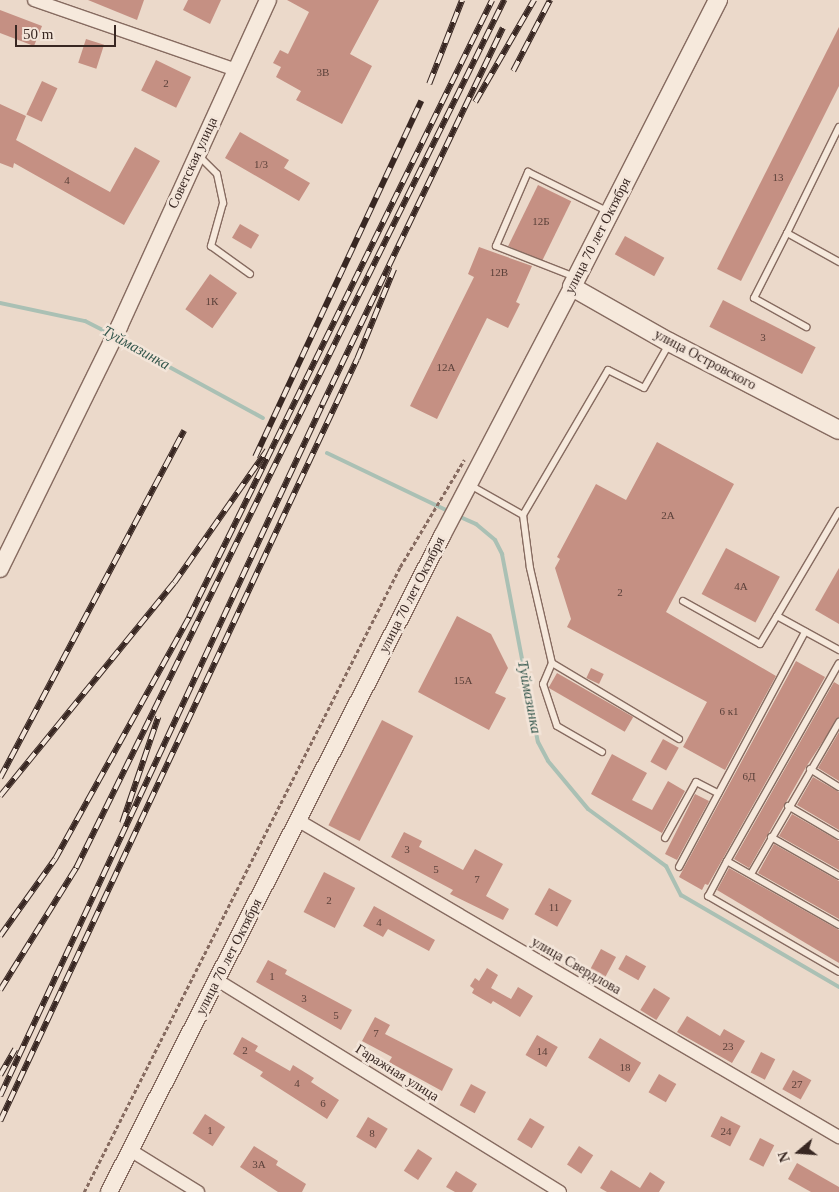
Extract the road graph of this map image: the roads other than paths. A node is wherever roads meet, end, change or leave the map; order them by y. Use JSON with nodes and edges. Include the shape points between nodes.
{"nodes":[{"id":1,"x":34,"y":0,"type":"edge"},
{"id":2,"x":268,"y":0,"type":"edge"},
{"id":3,"x":718,"y":0,"type":"edge"},
{"id":4,"x":236,"y":70,"type":"junction"},
{"id":5,"x":839,"y":127,"type":"edge"},
{"id":6,"x":197,"y":153,"type":"junction"},
{"id":7,"x":610,"y":212,"type":"junction"},
{"id":8,"x":787,"y":233,"type":"junction"},
{"id":9,"x":839,"y":262,"type":"edge"},
{"id":10,"x":250,"y":274,"type":"dead end"},
{"id":11,"x":574,"y":283,"type":"junction"},
{"id":12,"x":806,"y":327,"type":"dead end"},
{"id":13,"x":669,"y":342,"type":"junction"},
{"id":14,"x":839,"y":430,"type":"edge"},
{"id":15,"x":469,"y":485,"type":"junction"},
{"id":16,"x":839,"y":511,"type":"edge"},
{"id":17,"x":523,"y":515,"type":"junction"},
{"id":18,"x":0,"y":569,"type":"edge"},
{"id":19,"x":683,"y":601,"type":"dead end"},
{"id":20,"x":776,"y":616,"type":"junction"},
{"id":21,"x":805,"y":632,"type":"junction"},
{"id":22,"x":839,"y":650,"type":"edge"},
{"id":23,"x":552,"y":663,"type":"junction"},
{"id":24,"x":839,"y":663,"type":"edge"},
{"id":25,"x":839,"y":722,"type":"edge"},
{"id":26,"x":679,"y":739,"type":"dead end"},
{"id":27,"x":602,"y":752,"type":"dead end"},
{"id":28,"x":810,"y":769,"type":"junction"},
{"id":29,"x":839,"y":787,"type":"edge"},
{"id":30,"x":718,"y":793,"type":"junction"},
{"id":31,"x":788,"y":806,"type":"junction"},
{"id":32,"x":298,"y":821,"type":"junction"},
{"id":33,"x":772,"y":836,"type":"junction"},
{"id":34,"x":839,"y":836,"type":"edge"},
{"id":35,"x":665,"y":838,"type":"dead end"},
{"id":36,"x":727,"y":861,"type":"junction"},
{"id":37,"x":679,"y":867,"type":"dead end"},
{"id":38,"x":750,"y":874,"type":"junction"},
{"id":39,"x":839,"y":876,"type":"edge"},
{"id":40,"x":839,"y":925,"type":"edge"},
{"id":41,"x":839,"y":972,"type":"edge"},
{"id":42,"x":217,"y":980,"type":"junction"},
{"id":43,"x":839,"y":1137,"type":"edge"},
{"id":44,"x":130,"y":1150,"type":"junction"},
{"id":45,"x":109,"y":1192,"type":"edge"},
{"id":46,"x":198,"y":1192,"type":"edge"},
{"id":47,"x":560,"y":1192,"type":"edge"}],
"edges":[{"from":1,"to":4,"type":"street"},
{"from":2,"to":4,"type":"street","name":"Советская улица"},
{"from":3,"to":7,"type":"main road","name":"улица 70 лет Октября"},
{"from":4,"to":6,"type":"street","name":"Советская улица"},
{"from":5,"to":8,"type":"lane"},
{"from":6,"to":10,"type":"lane","via":[[216,174],[223,203],[211,246]]},
{"from":6,"to":18,"type":"street","name":"Советская улица","via":[[119,327]]},
{"from":7,"to":11,"type":"main road","name":"улица 70 лет Октября"},
{"from":7,"to":11,"type":"lane","via":[[528,172],[496,246]]},
{"from":8,"to":9,"type":"lane"},
{"from":8,"to":12,"type":"lane","via":[[754,298]]},
{"from":11,"to":13,"type":"main road","name":"улица Островского"},
{"from":11,"to":15,"type":"street","name":"улица 70 лет Октября"},
{"from":13,"to":14,"type":"main road","name":"улица Островского"},
{"from":13,"to":17,"type":"lane","via":[[644,388],[608,370]]},
{"from":15,"to":17,"type":"lane"},
{"from":15,"to":32,"type":"street","name":"улица 70 лет Октября"},
{"from":16,"to":20,"type":"lane"},
{"from":17,"to":23,"type":"lane","via":[[530,568]]},
{"from":19,"to":20,"type":"lane","via":[[760,644]]},
{"from":20,"to":21,"type":"lane"},
{"from":21,"to":22,"type":"lane"},
{"from":21,"to":30,"type":"lane"},
{"from":23,"to":26,"type":"lane"},
{"from":23,"to":27,"type":"lane","via":[[543,684],[556,726]]},
{"from":24,"to":36,"type":"lane"},
{"from":25,"to":28,"type":"lane"},
{"from":28,"to":29,"type":"lane"},
{"from":28,"to":31,"type":"lane"},
{"from":30,"to":35,"type":"lane","via":[[696,782]]},
{"from":30,"to":37,"type":"lane"},
{"from":31,"to":33,"type":"lane"},
{"from":31,"to":34,"type":"lane"},
{"from":32,"to":42,"type":"street","name":"улица 70 лет Октября"},
{"from":32,"to":43,"type":"street","name":"улица Свердлова"},
{"from":33,"to":38,"type":"lane"},
{"from":33,"to":39,"type":"lane"},
{"from":36,"to":38,"type":"lane"},
{"from":36,"to":41,"type":"lane","via":[[708,896]]},
{"from":38,"to":40,"type":"lane"},
{"from":42,"to":44,"type":"street","name":"улица 70 лет Октября"},
{"from":42,"to":47,"type":"street","name":"Гаражная улица"},
{"from":44,"to":45,"type":"street","name":"улица 70 лет Октября"},
{"from":44,"to":46,"type":"street"}]}
